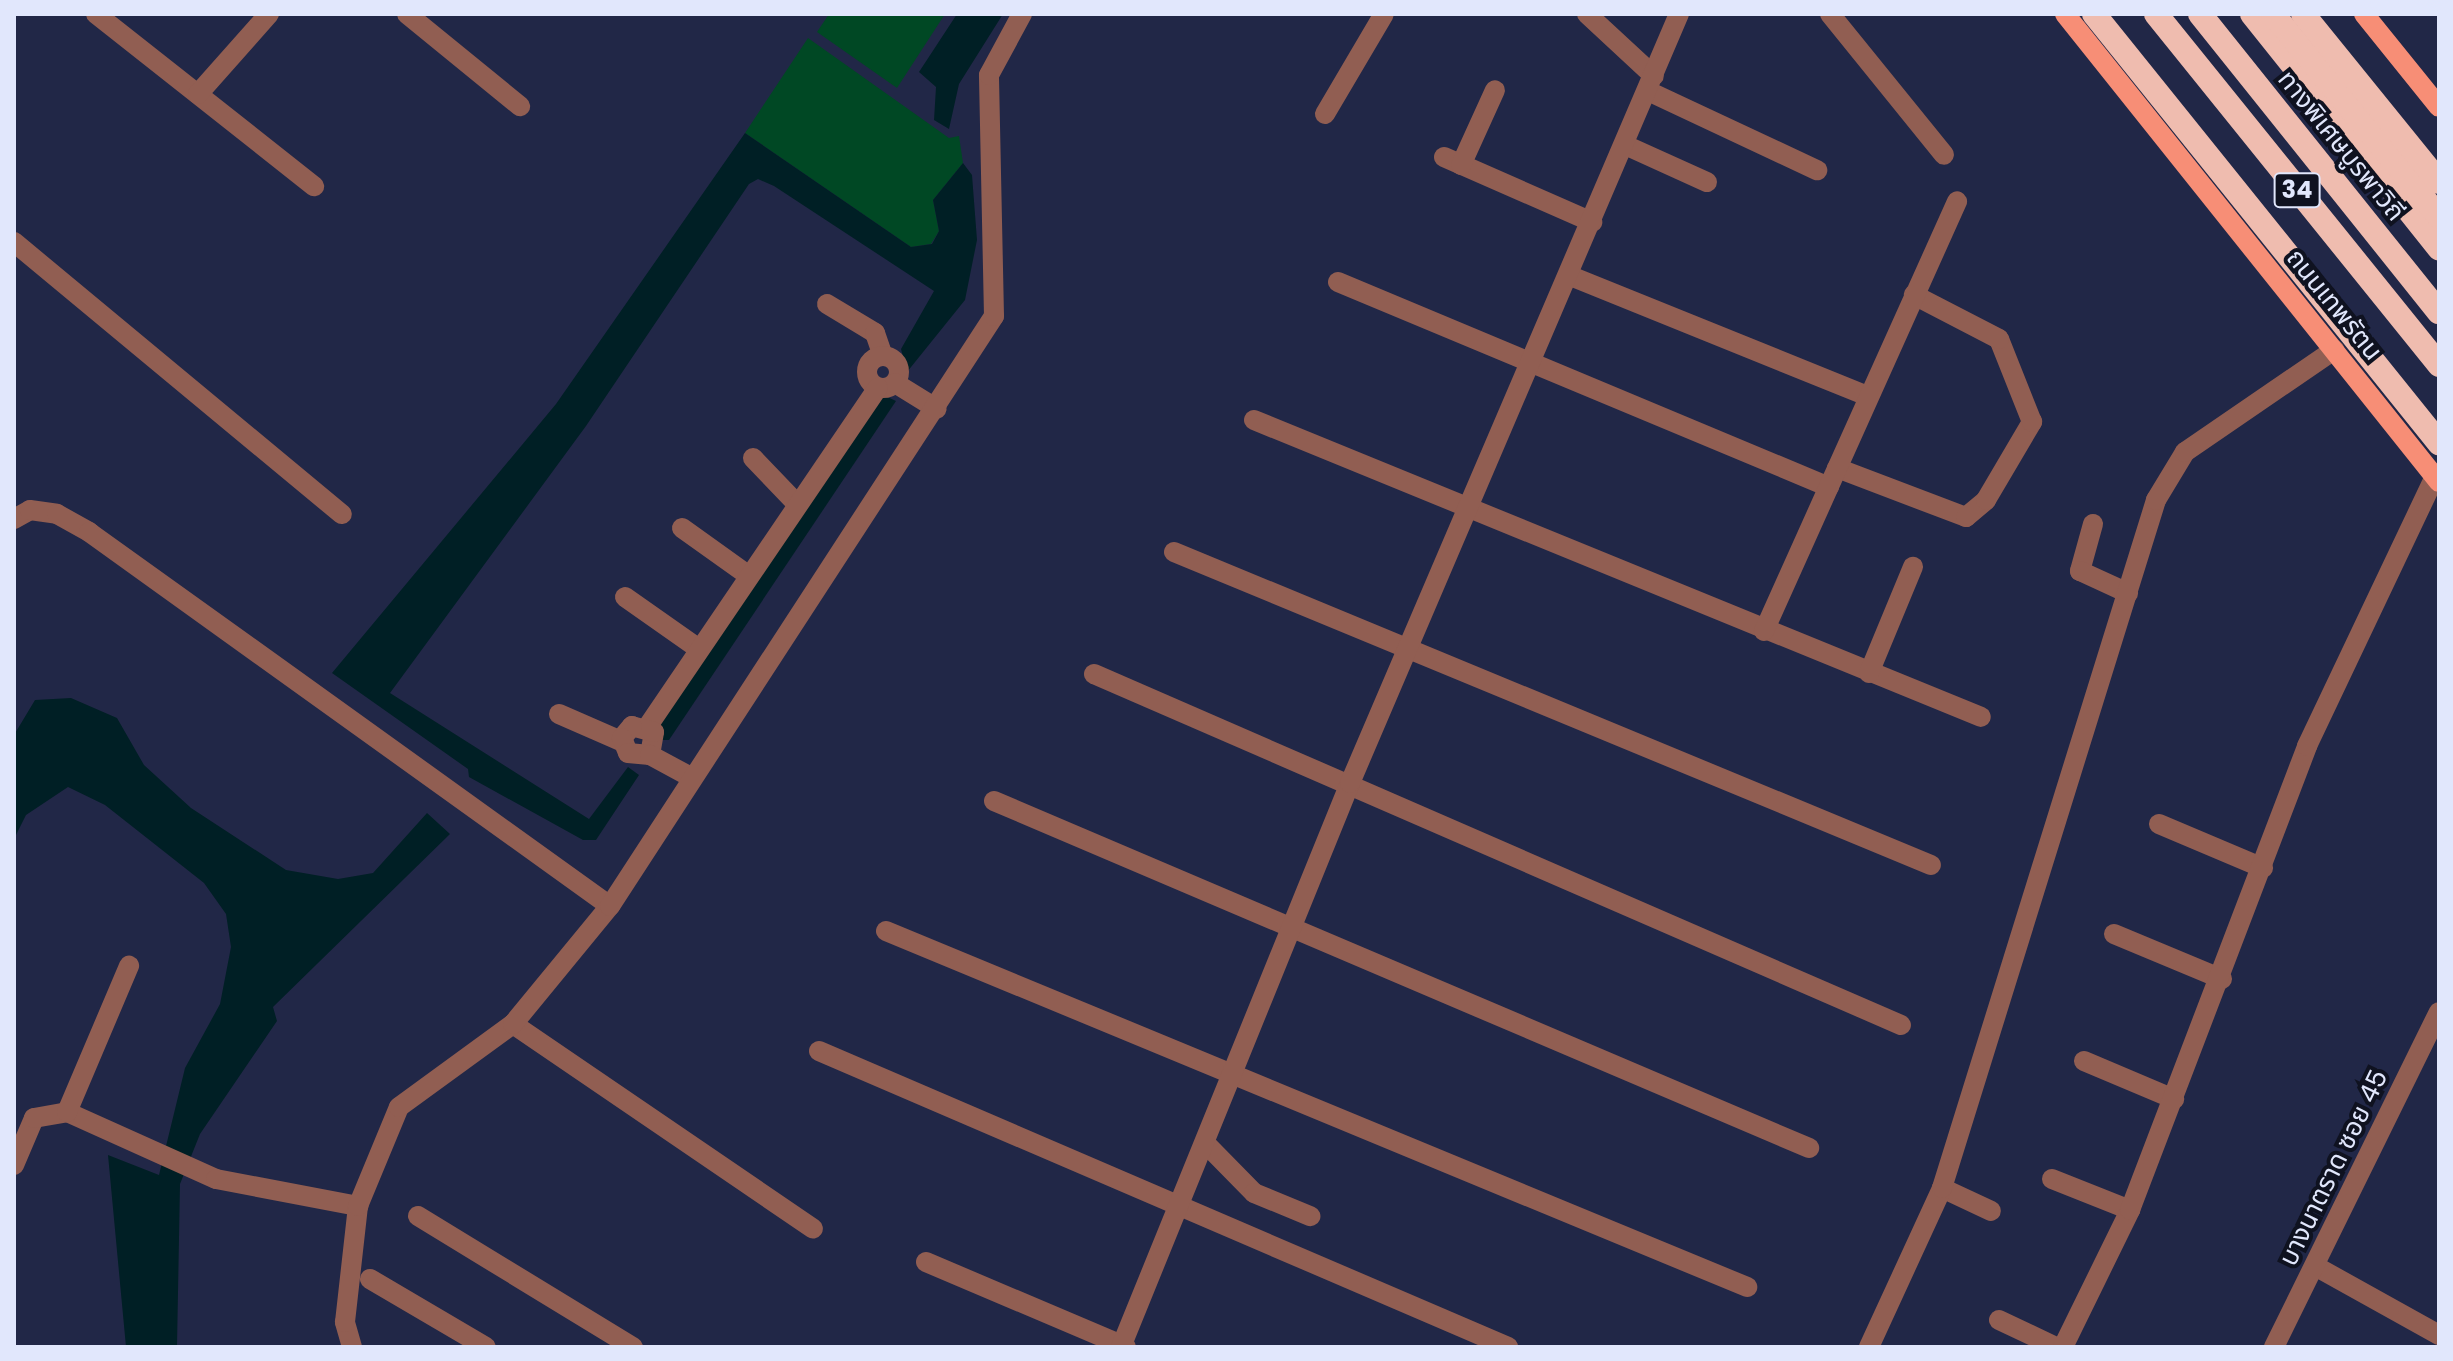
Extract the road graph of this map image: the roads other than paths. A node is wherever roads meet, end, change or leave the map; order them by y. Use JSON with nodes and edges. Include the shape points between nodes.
{"nodes":[{"id":1,"x":96,"y":14,"type":"edge"},
{"id":2,"x":269,"y":14,"type":"edge"},
{"id":3,"x":407,"y":14,"type":"edge"},
{"id":4,"x":1022,"y":14,"type":"edge"},
{"id":5,"x":1384,"y":14,"type":"edge"},
{"id":6,"x":1587,"y":14,"type":"edge"},
{"id":7,"x":1679,"y":14,"type":"edge"},
{"id":8,"x":1830,"y":14,"type":"edge"},
{"id":9,"x":2065,"y":14,"type":"edge"},
{"id":10,"x":2094,"y":14,"type":"edge"},
{"id":11,"x":2156,"y":14,"type":"edge"},
{"id":12,"x":2200,"y":14,"type":"edge"},
{"id":13,"x":2252,"y":14,"type":"edge"},
{"id":14,"x":2273,"y":14,"type":"edge"},
{"id":15,"x":2303,"y":14,"type":"edge"},
{"id":16,"x":2364,"y":14,"type":"edge"},
{"id":17,"x":1654,"y":77,"type":"junction"},
{"id":18,"x":1495,"y":90,"type":"dead end"},
{"id":19,"x":198,"y":94,"type":"junction"},
{"id":20,"x":520,"y":106,"type":"dead end"},
{"id":21,"x":2439,"y":107,"type":"edge"},
{"id":22,"x":1325,"y":114,"type":"dead end"},
{"id":23,"x":1625,"y":145,"type":"junction"},
{"id":24,"x":1944,"y":155,"type":"dead end"},
{"id":25,"x":1817,"y":170,"type":"dead end"},
{"id":26,"x":1707,"y":182,"type":"dead end"},
{"id":27,"x":2439,"y":182,"type":"edge"},
{"id":28,"x":314,"y":186,"type":"dead end"},
{"id":29,"x":1957,"y":201,"type":"dead end"},
{"id":30,"x":2439,"y":217,"type":"edge"},
{"id":31,"x":1592,"y":222,"type":"junction"},
{"id":32,"x":14,"y":242,"type":"edge"},
{"id":33,"x":2439,"y":248,"type":"edge"},
{"id":34,"x":1568,"y":275,"type":"junction"},
{"id":35,"x":1338,"y":282,"type":"dead end"},
{"id":36,"x":1914,"y":295,"type":"junction"},
{"id":37,"x":827,"y":304,"type":"dead end"},
{"id":38,"x":2439,"y":312,"type":"edge"},
{"id":39,"x":2334,"y":350,"type":"junction"},
{"id":40,"x":1533,"y":364,"type":"junction"},
{"id":41,"x":2439,"y":365,"type":"edge"},
{"id":42,"x":886,"y":386,"type":"junction"},
{"id":43,"x":1867,"y":396,"type":"junction"},
{"id":44,"x":937,"y":409,"type":"junction"},
{"id":45,"x":1254,"y":420,"type":"dead end"},
{"id":46,"x":2439,"y":443,"type":"edge"},
{"id":47,"x":753,"y":458,"type":"dead end"},
{"id":48,"x":1833,"y":477,"type":"junction"},
{"id":49,"x":2437,"y":479,"type":"edge"},
{"id":50,"x":797,"y":504,"type":"junction"},
{"id":51,"x":1466,"y":510,"type":"junction"},
{"id":52,"x":342,"y":514,"type":"dead end"},
{"id":53,"x":14,"y":519,"type":"edge"},
{"id":54,"x":2093,"y":524,"type":"dead end"},
{"id":55,"x":682,"y":528,"type":"dead end"},
{"id":56,"x":1174,"y":552,"type":"dead end"},
{"id":57,"x":1913,"y":567,"type":"dead end"},
{"id":58,"x":748,"y":575,"type":"junction"},
{"id":59,"x":2128,"y":593,"type":"junction"},
{"id":60,"x":625,"y":597,"type":"dead end"},
{"id":61,"x":1764,"y":631,"type":"junction"},
{"id":62,"x":699,"y":649,"type":"junction"},
{"id":63,"x":1411,"y":651,"type":"junction"},
{"id":64,"x":1869,"y":673,"type":"junction"},
{"id":65,"x":1094,"y":674,"type":"dead end"},
{"id":66,"x":559,"y":714,"type":"dead end"},
{"id":67,"x":1981,"y":717,"type":"dead end"},
{"id":68,"x":648,"y":726,"type":"junction"},
{"id":69,"x":623,"y":742,"type":"junction"},
{"id":70,"x":650,"y":755,"type":"junction"},
{"id":71,"x":689,"y":776,"type":"junction"},
{"id":72,"x":1350,"y":783,"type":"junction"},
{"id":73,"x":994,"y":801,"type":"dead end"},
{"id":74,"x":2159,"y":824,"type":"dead end"},
{"id":75,"x":1931,"y":865,"type":"dead end"},
{"id":76,"x":2263,"y":868,"type":"junction"},
{"id":77,"x":610,"y":906,"type":"junction"},
{"id":78,"x":1290,"y":928,"type":"junction"},
{"id":79,"x":886,"y":931,"type":"dead end"},
{"id":80,"x":2114,"y":934,"type":"dead end"},
{"id":81,"x":129,"y":966,"type":"dead end"},
{"id":82,"x":2222,"y":979,"type":"junction"},
{"id":83,"x":2439,"y":1012,"type":"edge"},
{"id":84,"x":513,"y":1024,"type":"junction"},
{"id":85,"x":1901,"y":1025,"type":"dead end"},
{"id":86,"x":819,"y":1051,"type":"dead end"},
{"id":87,"x":2084,"y":1061,"type":"dead end"},
{"id":88,"x":1235,"y":1078,"type":"junction"},
{"id":89,"x":2174,"y":1099,"type":"junction"},
{"id":90,"x":67,"y":1112,"type":"junction"},
{"id":91,"x":1207,"y":1145,"type":"junction"},
{"id":92,"x":1809,"y":1148,"type":"dead end"},
{"id":93,"x":14,"y":1165,"type":"edge"},
{"id":94,"x":2052,"y":1179,"type":"dead end"},
{"id":95,"x":1942,"y":1188,"type":"junction"},
{"id":96,"x":358,"y":1206,"type":"junction"},
{"id":97,"x":1180,"y":1207,"type":"junction"},
{"id":98,"x":2130,"y":1210,"type":"junction"},
{"id":99,"x":1991,"y":1211,"type":"dead end"},
{"id":100,"x":418,"y":1216,"type":"dead end"},
{"id":101,"x":1310,"y":1216,"type":"dead end"},
{"id":102,"x":813,"y":1229,"type":"dead end"},
{"id":103,"x":926,"y":1262,"type":"dead end"},
{"id":104,"x":2315,"y":1266,"type":"junction"},
{"id":105,"x":370,"y":1279,"type":"dead end"},
{"id":106,"x":1747,"y":1287,"type":"dead end"},
{"id":107,"x":1999,"y":1320,"type":"dead end"},
{"id":108,"x":2439,"y":1335,"type":"edge"},
{"id":109,"x":1123,"y":1346,"type":"edge"},
{"id":110,"x":352,"y":1347,"type":"edge"},
{"id":111,"x":486,"y":1347,"type":"edge"},
{"id":112,"x":633,"y":1347,"type":"edge"},
{"id":113,"x":1508,"y":1347,"type":"edge"},
{"id":114,"x":1869,"y":1347,"type":"edge"},
{"id":115,"x":2056,"y":1347,"type":"edge"},
{"id":116,"x":2063,"y":1347,"type":"edge"},
{"id":117,"x":2274,"y":1347,"type":"edge"}],
"edges":[{"from":1,"to":19,"type":"street"},
{"from":2,"to":19,"type":"street"},
{"from":3,"to":20,"type":"street"},
{"from":4,"to":44,"type":"street","via":[[989,75],[994,316]]},
{"from":5,"to":22,"type":"street"},
{"from":6,"to":17,"type":"street"},
{"from":7,"to":17,"type":"street"},
{"from":8,"to":24,"type":"street"},
{"from":9,"to":39,"type":"main road","name":"ถนนเทพรัตน"},
{"from":10,"to":46,"type":"highway"},
{"from":11,"to":41,"type":"highway","name":"ถนนเทพรัตน","number":"34"},
{"from":12,"to":38,"type":"highway","name":"ทางพิเศษบูรพาวิถี"},
{"from":13,"to":33,"type":"highway","name":"ทางพิเศษบูรพาวิถี"},
{"from":14,"to":30,"type":"highway"},
{"from":15,"to":27,"type":"highway"},
{"from":16,"to":21,"type":"main road"},
{"from":17,"to":23,"type":"street"},
{"from":17,"to":25,"type":"street"},
{"from":18,"to":31,"type":"street","via":[[1452,161]]},
{"from":19,"to":28,"type":"street"},
{"from":23,"to":26,"type":"street"},
{"from":23,"to":31,"type":"street"},
{"from":29,"to":36,"type":"street"},
{"from":31,"to":34,"type":"street"},
{"from":32,"to":52,"type":"street"},
{"from":34,"to":40,"type":"street"},
{"from":34,"to":43,"type":"street"},
{"from":35,"to":40,"type":"street"},
{"from":36,"to":43,"type":"street"},
{"from":36,"to":48,"type":"street","via":[[1999,339],[2032,422],[1986,500],[1966,517]]},
{"from":37,"to":42,"type":"street","via":[[875,333],[883,356],[868,366]]},
{"from":39,"to":49,"type":"main road","name":"ถนนเทพรัตน"},
{"from":39,"to":59,"type":"street","via":[[2185,452],[2156,500]]},
{"from":40,"to":48,"type":"street"},
{"from":40,"to":51,"type":"street"},
{"from":42,"to":44,"type":"street"},
{"from":42,"to":50,"type":"street"},
{"from":43,"to":48,"type":"street"},
{"from":44,"to":71,"type":"street"},
{"from":45,"to":51,"type":"street"},
{"from":47,"to":50,"type":"street"},
{"from":48,"to":61,"type":"street"},
{"from":49,"to":76,"type":"street","via":[[2307,746]]},
{"from":50,"to":58,"type":"street"},
{"from":51,"to":61,"type":"street"},
{"from":51,"to":63,"type":"street"},
{"from":53,"to":77,"type":"street","via":[[30,510],[57,514],[89,532]]},
{"from":54,"to":59,"type":"street","via":[[2080,571]]},
{"from":55,"to":58,"type":"street"},
{"from":56,"to":63,"type":"street"},
{"from":57,"to":64,"type":"street"},
{"from":58,"to":62,"type":"street"},
{"from":59,"to":95,"type":"street"},
{"from":60,"to":62,"type":"street"},
{"from":61,"to":64,"type":"street"},
{"from":62,"to":68,"type":"street"},
{"from":63,"to":72,"type":"street"},
{"from":63,"to":75,"type":"street"},
{"from":64,"to":67,"type":"street"},
{"from":65,"to":72,"type":"street"},
{"from":66,"to":69,"type":"street"},
{"from":68,"to":69,"type":"street","via":[[632,726]]},
{"from":68,"to":70,"type":"street","via":[[657,739]]},
{"from":69,"to":70,"type":"street","via":[[635,758]]},
{"from":70,"to":71,"type":"street"},
{"from":71,"to":77,"type":"street"},
{"from":72,"to":78,"type":"street"},
{"from":72,"to":85,"type":"street"},
{"from":73,"to":78,"type":"street"},
{"from":74,"to":76,"type":"street"},
{"from":76,"to":82,"type":"street"},
{"from":77,"to":84,"type":"street"},
{"from":78,"to":88,"type":"street"},
{"from":78,"to":92,"type":"street"},
{"from":79,"to":88,"type":"street"},
{"from":80,"to":82,"type":"street"},
{"from":81,"to":90,"type":"street"},
{"from":82,"to":89,"type":"street"},
{"from":83,"to":104,"type":"street","name":"บางนาตราด ซอย 45"},
{"from":84,"to":96,"type":"street","via":[[399,1107]]},
{"from":84,"to":102,"type":"street"},
{"from":86,"to":97,"type":"street"},
{"from":87,"to":89,"type":"street"},
{"from":88,"to":91,"type":"street"},
{"from":88,"to":106,"type":"street"},
{"from":89,"to":98,"type":"street"},
{"from":90,"to":93,"type":"street","via":[[34,1118]]},
{"from":90,"to":96,"type":"street","via":[[216,1179]]},
{"from":91,"to":97,"type":"street"},
{"from":91,"to":101,"type":"street","via":[[1254,1193]]},
{"from":94,"to":98,"type":"street"},
{"from":95,"to":99,"type":"street"},
{"from":95,"to":114,"type":"street"},
{"from":96,"to":110,"type":"street","via":[[345,1322]]},
{"from":97,"to":109,"type":"street"},
{"from":97,"to":113,"type":"street"},
{"from":98,"to":116,"type":"street"},
{"from":100,"to":112,"type":"street"},
{"from":103,"to":109,"type":"street"},
{"from":104,"to":108,"type":"street"},
{"from":104,"to":117,"type":"street","name":"บางนาตราด ซอย 45"},
{"from":105,"to":111,"type":"street"},
{"from":107,"to":115,"type":"street"}]}
